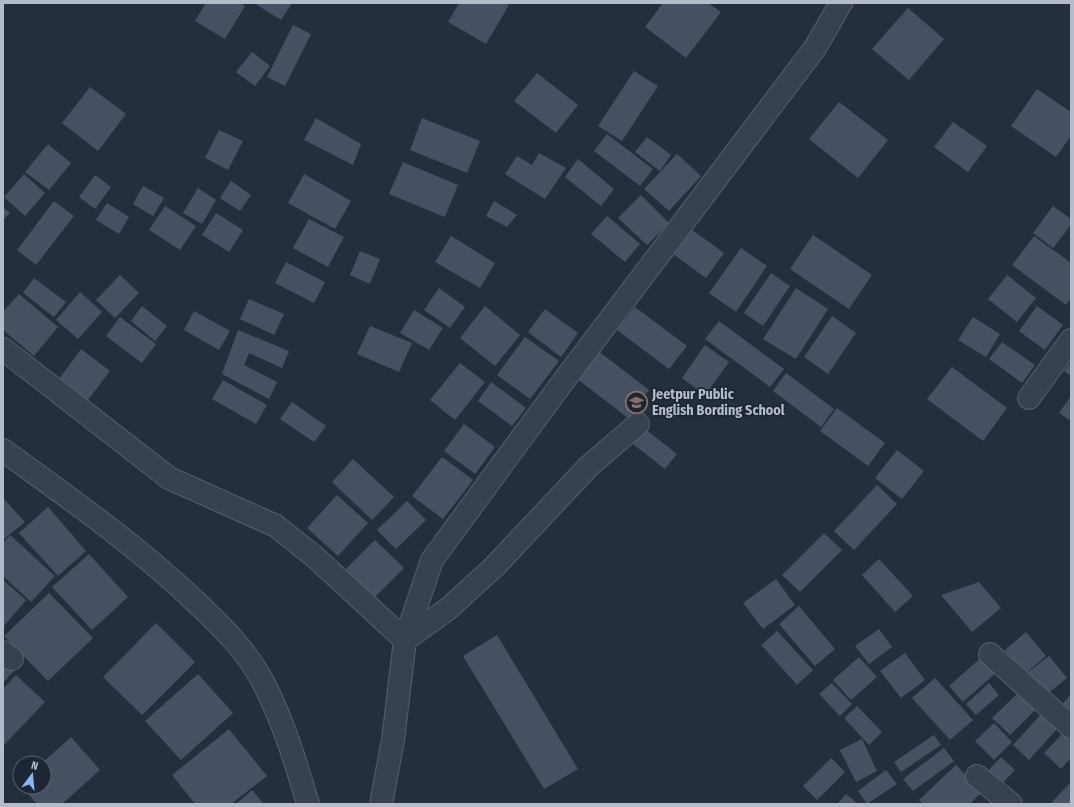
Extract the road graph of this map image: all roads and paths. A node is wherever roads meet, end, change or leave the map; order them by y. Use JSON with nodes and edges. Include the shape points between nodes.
{"nodes":[{"id":1,"x":841,"y":3,"type":"edge"},
{"id":2,"x":1071,"y":340,"type":"edge"},
{"id":3,"x":3,"y":349,"type":"edge"},
{"id":4,"x":1029,"y":398,"type":"dead end"},
{"id":5,"x":638,"y":424,"type":"dead end"},
{"id":6,"x":3,"y":450,"type":"edge"},
{"id":7,"x":405,"y":640,"type":"junction"},
{"id":8,"x":990,"y":654,"type":"dead end"},
{"id":9,"x":1071,"y":727,"type":"edge"},
{"id":10,"x":977,"y":776,"type":"dead end"},
{"id":11,"x":308,"y":804,"type":"edge"},
{"id":12,"x":381,"y":804,"type":"edge"},
{"id":13,"x":1011,"y":804,"type":"edge"}],
"edges":[{"from":1,"to":7,"type":"street","via":[[815,48],[564,379],[432,560]]},
{"from":2,"to":4,"type":"street"},
{"from":3,"to":7,"type":"street","via":[[169,478],[276,526],[316,558]]},
{"from":5,"to":7,"type":"street","via":[[589,466],[494,567],[448,609]]},
{"from":6,"to":11,"type":"street","via":[[166,573],[234,639],[261,678],[286,730]]},
{"from":7,"to":12,"type":"street","via":[[393,740]]},
{"from":8,"to":9,"type":"street"},
{"from":10,"to":13,"type":"street"}]}
